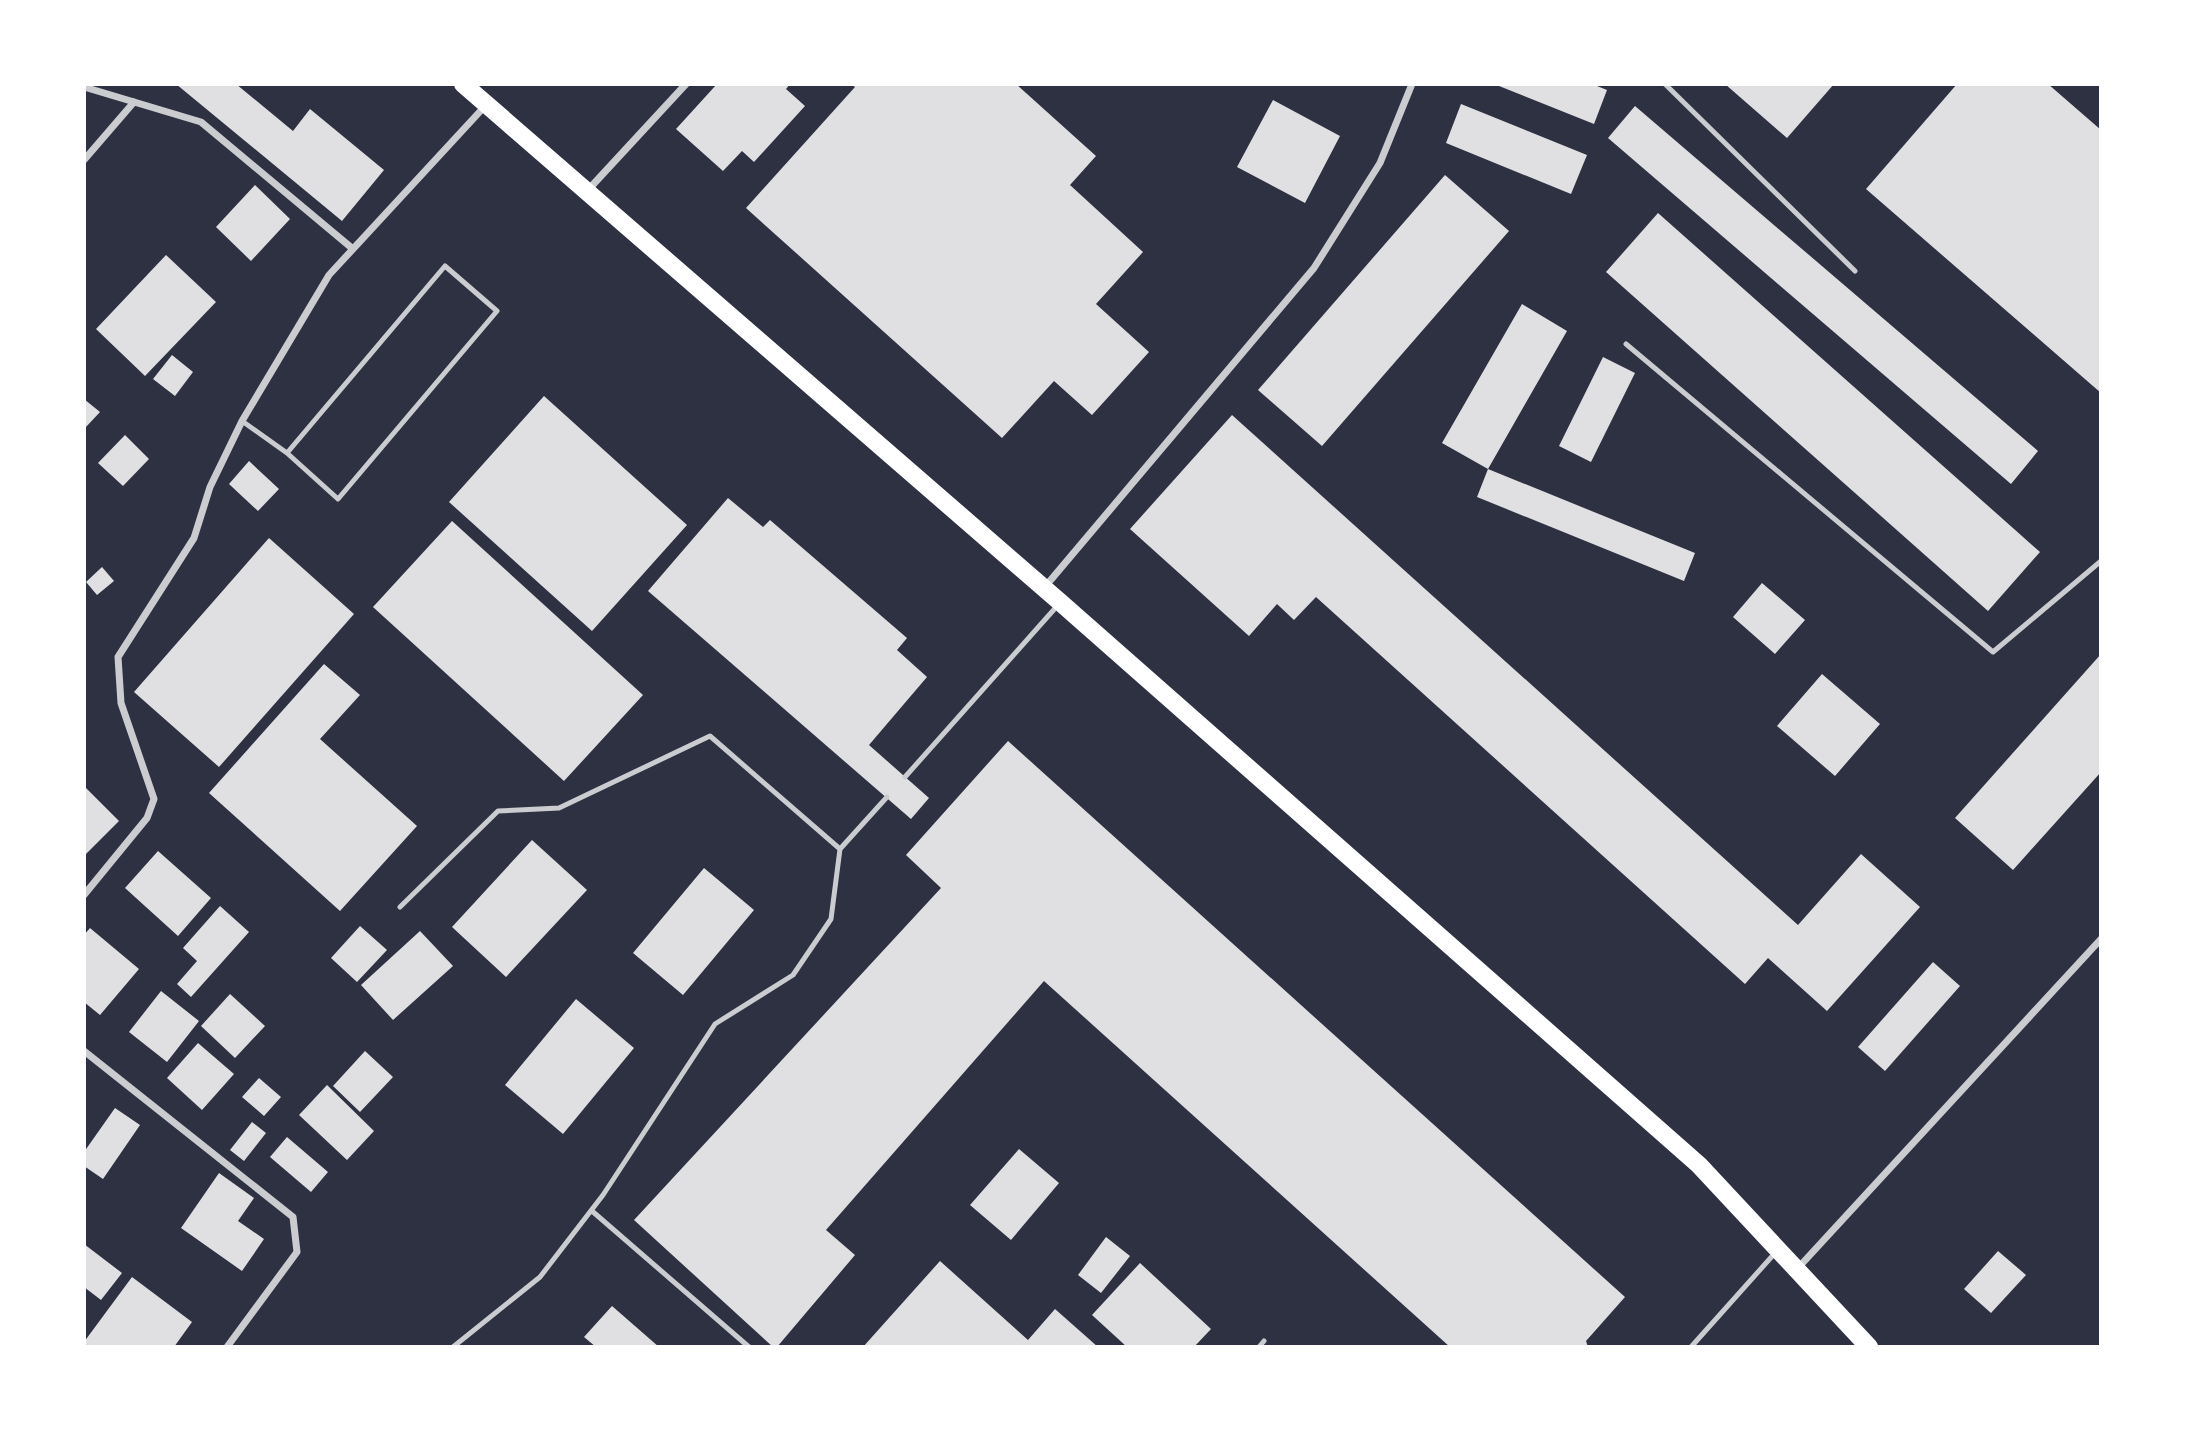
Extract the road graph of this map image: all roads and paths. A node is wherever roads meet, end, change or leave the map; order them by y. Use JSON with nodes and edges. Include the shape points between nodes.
{"nodes":[{"id":1,"x":463,"y":84,"type":"edge"},
{"id":2,"x":686,"y":84,"type":"edge"},
{"id":3,"x":1412,"y":84,"type":"edge"},
{"id":4,"x":1665,"y":84,"type":"edge"},
{"id":5,"x":84,"y":87,"type":"edge"},
{"id":6,"x":134,"y":102,"type":"junction"},
{"id":7,"x":486,"y":105,"type":"junction"},
{"id":8,"x":84,"y":160,"type":"edge"},
{"id":9,"x":586,"y":193,"type":"junction"},
{"id":10,"x":353,"y":249,"type":"junction"},
{"id":11,"x":1855,"y":271,"type":"dead end"},
{"id":12,"x":1626,"y":344,"type":"dead end"},
{"id":13,"x":243,"y":421,"type":"junction"},
{"id":14,"x":287,"y":453,"type":"junction"},
{"id":15,"x":2101,"y":561,"type":"edge"},
{"id":16,"x":1044,"y":588,"type":"junction"},
{"id":17,"x":1060,"y":603,"type":"junction"},
{"id":18,"x":905,"y":777,"type":"dead end"},
{"id":19,"x":887,"y":797,"type":"dead end"},
{"id":20,"x":840,"y":849,"type":"junction"},
{"id":21,"x":84,"y":895,"type":"edge"},
{"id":22,"x":400,"y":907,"type":"dead end"},
{"id":23,"x":2101,"y":939,"type":"edge"},
{"id":24,"x":84,"y":1051,"type":"edge"},
{"id":25,"x":592,"y":1211,"type":"junction"},
{"id":26,"x":1777,"y":1251,"type":"junction"},
{"id":27,"x":1796,"y":1270,"type":"junction"},
{"id":28,"x":1264,"y":1341,"type":"dead end"},
{"id":29,"x":1862,"y":1345,"type":"edge"},
{"id":30,"x":227,"y":1347,"type":"edge"},
{"id":31,"x":453,"y":1347,"type":"edge"},
{"id":32,"x":749,"y":1347,"type":"edge"},
{"id":33,"x":1259,"y":1347,"type":"edge"},
{"id":34,"x":1691,"y":1347,"type":"edge"}],
"edges":[{"from":1,"to":7,"type":"main road"},
{"from":2,"to":9,"type":"street"},
{"from":3,"to":16,"type":"street","via":[[1380,163],[1314,268]]},
{"from":4,"to":11,"type":"lane"},
{"from":5,"to":6,"type":"street"},
{"from":6,"to":8,"type":"street"},
{"from":6,"to":10,"type":"street","via":[[201,122]]},
{"from":7,"to":9,"type":"main road"},
{"from":7,"to":10,"type":"street"},
{"from":9,"to":16,"type":"main road"},
{"from":10,"to":13,"type":"street","via":[[329,275]]},
{"from":12,"to":15,"type":"lane","via":[[1993,652]]},
{"from":13,"to":14,"type":"lane"},
{"from":13,"to":21,"type":"street","via":[[210,486],[194,538],[118,657],[121,703],[154,799],[147,818]]},
{"from":14,"to":14,"type":"lane","via":[[338,499],[497,311],[445,266]]},
{"from":16,"to":17,"type":"main road"},
{"from":17,"to":18,"type":"lane"},
{"from":17,"to":26,"type":"main road","via":[[1699,1166]]},
{"from":19,"to":20,"type":"lane"},
{"from":20,"to":22,"type":"lane","via":[[710,736],[559,808],[498,811]]},
{"from":20,"to":25,"type":"lane","via":[[831,919],[793,975],[715,1024]]},
{"from":23,"to":27,"type":"street"},
{"from":24,"to":30,"type":"street","via":[[293,1217],[297,1252]]},
{"from":25,"to":31,"type":"lane","via":[[540,1277]]},
{"from":25,"to":32,"type":"lane"},
{"from":26,"to":27,"type":"main road"},
{"from":26,"to":34,"type":"lane"},
{"from":27,"to":29,"type":"main road"},
{"from":28,"to":33,"type":"lane"}]}
